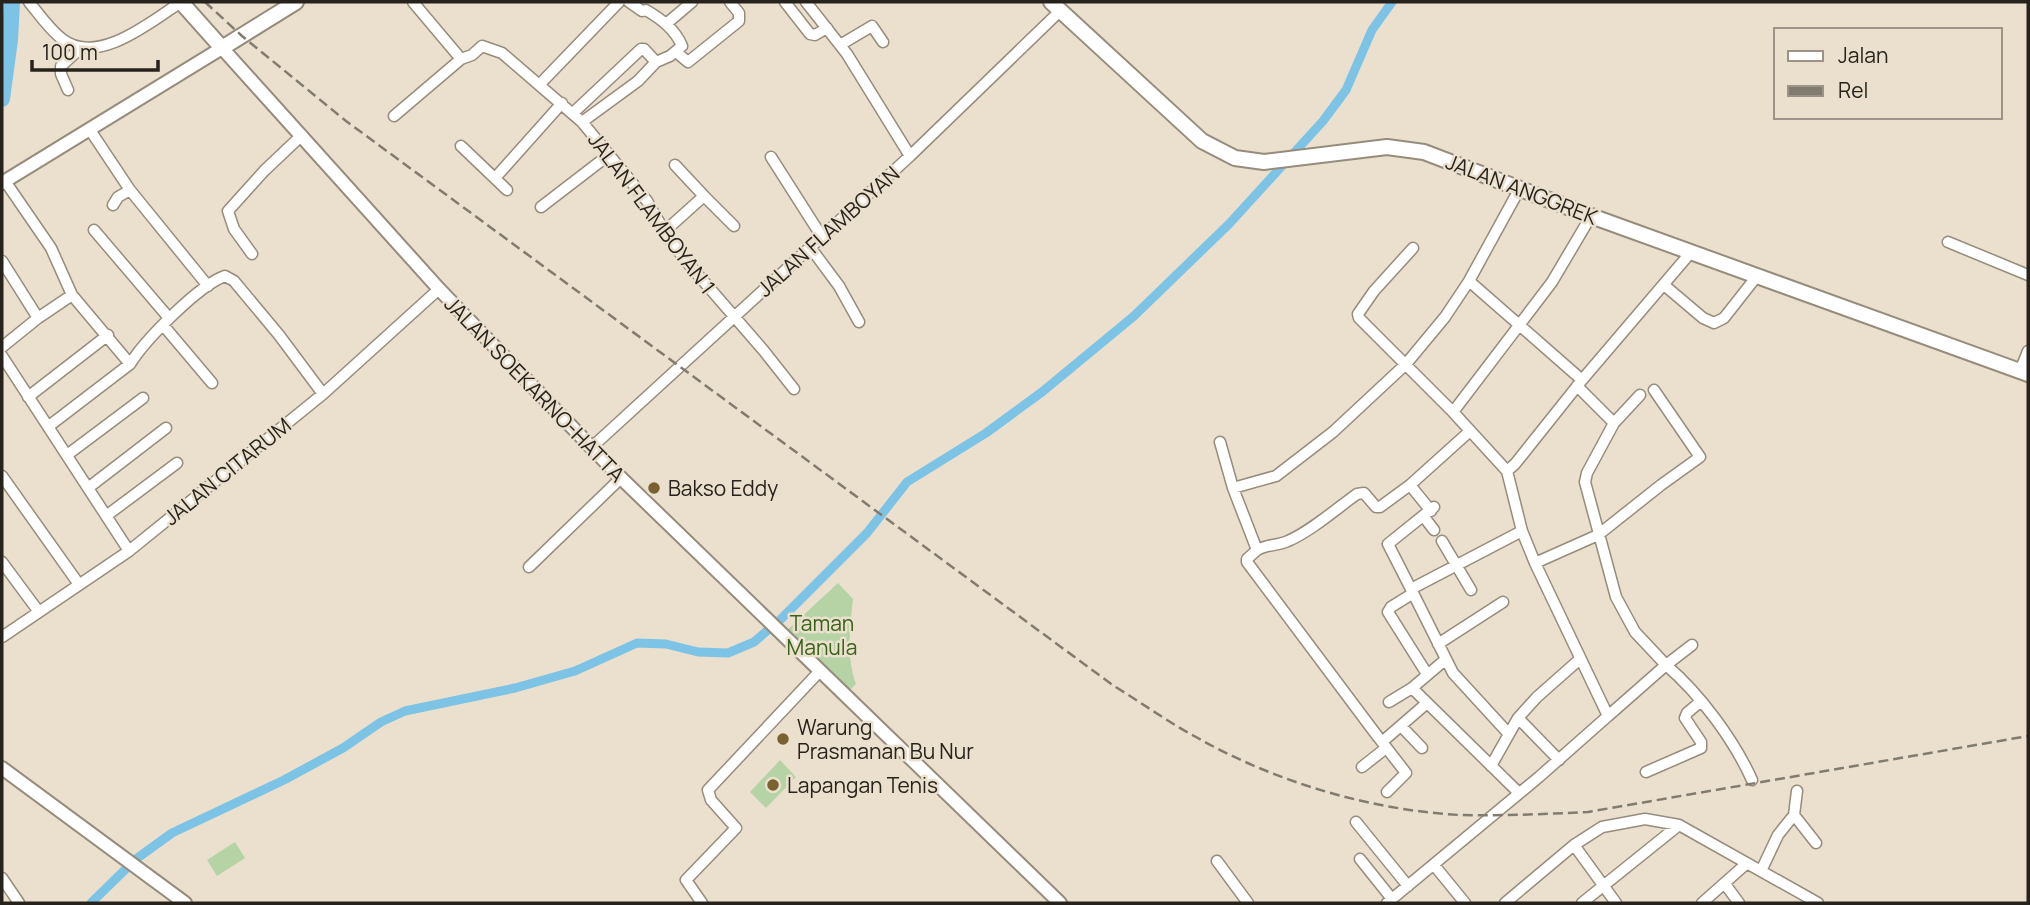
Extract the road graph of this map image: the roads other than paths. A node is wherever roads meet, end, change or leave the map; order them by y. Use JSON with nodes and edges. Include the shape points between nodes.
{"nodes":[{"id":1,"x":29,"y":2,"type":"edge"},
{"id":2,"x":181,"y":2,"type":"edge"},
{"id":3,"x":296,"y":2,"type":"edge"},
{"id":4,"x":413,"y":2,"type":"edge"},
{"id":5,"x":619,"y":2,"type":"edge"},
{"id":6,"x":629,"y":2,"type":"edge"},
{"id":7,"x":692,"y":2,"type":"edge"},
{"id":8,"x":730,"y":2,"type":"edge"},
{"id":9,"x":785,"y":2,"type":"edge"},
{"id":10,"x":806,"y":2,"type":"edge"},
{"id":11,"x":1055,"y":6,"type":"edge"},
{"id":12,"x":666,"y":24,"type":"junction"},
{"id":13,"x":827,"y":28,"type":"junction"},
{"id":14,"x":883,"y":42,"type":"dead end"},
{"id":15,"x":840,"y":45,"type":"junction"},
{"id":16,"x":82,"y":47,"type":"junction"},
{"id":17,"x":222,"y":48,"type":"junction"},
{"id":18,"x":676,"y":52,"type":"junction"},
{"id":19,"x":461,"y":58,"type":"junction"},
{"id":20,"x":656,"y":62,"type":"junction"},
{"id":21,"x":540,"y":84,"type":"junction"},
{"id":22,"x":68,"y":90,"type":"dead end"},
{"id":23,"x":562,"y":103,"type":"junction"},
{"id":24,"x":573,"y":113,"type":"junction"},
{"id":25,"x":394,"y":117,"type":"dead end"},
{"id":26,"x":582,"y":122,"type":"junction"},
{"id":27,"x":90,"y":130,"type":"junction"},
{"id":28,"x":302,"y":135,"type":"junction"},
{"id":29,"x":461,"y":146,"type":"dead end"},
{"id":30,"x":610,"y":154,"type":"junction"},
{"id":31,"x":910,"y":156,"type":"junction"},
{"id":32,"x":771,"y":157,"type":"dead end"},
{"id":33,"x":675,"y":164,"type":"dead end"},
{"id":34,"x":495,"y":178,"type":"junction"},
{"id":35,"x":3,"y":182,"type":"edge"},
{"id":36,"x":1520,"y":188,"type":"junction"},
{"id":37,"x":130,"y":190,"type":"junction"},
{"id":38,"x":507,"y":190,"type":"dead end"},
{"id":39,"x":704,"y":196,"type":"junction"},
{"id":40,"x":113,"y":205,"type":"dead end"},
{"id":41,"x":541,"y":207,"type":"dead end"},
{"id":42,"x":1591,"y":216,"type":"junction"},
{"id":43,"x":734,"y":226,"type":"dead end"},
{"id":44,"x":94,"y":230,"type":"dead end"},
{"id":45,"x":665,"y":231,"type":"junction"},
{"id":46,"x":822,"y":237,"type":"junction"},
{"id":47,"x":1948,"y":242,"type":"dead end"},
{"id":48,"x":810,"y":247,"type":"junction"},
{"id":49,"x":1413,"y":248,"type":"dead end"},
{"id":50,"x":1692,"y":251,"type":"junction"},
{"id":51,"x":252,"y":254,"type":"dead end"},
{"id":52,"x":2,"y":261,"type":"edge"},
{"id":53,"x":2028,"y":275,"type":"edge"},
{"id":54,"x":1757,"y":276,"type":"junction"},
{"id":55,"x":1469,"y":281,"type":"junction"},
{"id":56,"x":1664,"y":285,"type":"junction"},
{"id":57,"x":208,"y":286,"type":"junction"},
{"id":58,"x":439,"y":289,"type":"junction"},
{"id":59,"x":72,"y":295,"type":"junction"},
{"id":60,"x":733,"y":317,"type":"junction"},
{"id":61,"x":38,"y":318,"type":"junction"},
{"id":62,"x":166,"y":322,"type":"junction"},
{"id":63,"x":859,"y":322,"type":"dead end"},
{"id":64,"x":1518,"y":325,"type":"junction"},
{"id":65,"x":108,"y":335,"type":"junction"},
{"id":66,"x":2,"y":347,"type":"edge"},
{"id":67,"x":2028,"y":351,"type":"edge"},
{"id":68,"x":2,"y":356,"type":"edge"},
{"id":69,"x":130,"y":364,"type":"junction"},
{"id":70,"x":1406,"y":364,"type":"junction"},
{"id":71,"x":2024,"y":372,"type":"edge"},
{"id":72,"x":212,"y":383,"type":"dead end"},
{"id":73,"x":1580,"y":383,"type":"junction"},
{"id":74,"x":794,"y":389,"type":"dead end"},
{"id":75,"x":1654,"y":390,"type":"dead end"},
{"id":76,"x":323,"y":394,"type":"junction"},
{"id":77,"x":1640,"y":395,"type":"dead end"},
{"id":78,"x":28,"y":397,"type":"junction"},
{"id":79,"x":144,"y":398,"type":"dead end"},
{"id":80,"x":1453,"y":412,"type":"junction"},
{"id":81,"x":1614,"y":423,"type":"junction"},
{"id":82,"x":49,"y":426,"type":"junction"},
{"id":83,"x":166,"y":428,"type":"dead end"},
{"id":84,"x":1470,"y":431,"type":"junction"},
{"id":85,"x":1220,"y":442,"type":"dead end"},
{"id":86,"x":592,"y":447,"type":"junction"},
{"id":87,"x":67,"y":455,"type":"junction"},
{"id":88,"x":177,"y":463,"type":"dead end"},
{"id":89,"x":1507,"y":471,"type":"junction"},
{"id":90,"x":2,"y":476,"type":"edge"},
{"id":91,"x":621,"y":478,"type":"junction"},
{"id":92,"x":1410,"y":485,"type":"junction"},
{"id":93,"x":88,"y":488,"type":"junction"},
{"id":94,"x":1233,"y":488,"type":"junction"},
{"id":95,"x":1430,"y":512,"type":"junction"},
{"id":96,"x":106,"y":516,"type":"junction"},
{"id":97,"x":1434,"y":530,"type":"dead end"},
{"id":98,"x":1522,"y":531,"type":"junction"},
{"id":99,"x":1598,"y":535,"type":"junction"},
{"id":100,"x":1442,"y":541,"type":"dead end"},
{"id":101,"x":1256,"y":550,"type":"junction"},
{"id":102,"x":129,"y":551,"type":"junction"},
{"id":103,"x":2,"y":562,"type":"edge"},
{"id":104,"x":1535,"y":563,"type":"junction"},
{"id":105,"x":1457,"y":564,"type":"junction"},
{"id":106,"x":529,"y":568,"type":"dead end"},
{"id":107,"x":78,"y":583,"type":"junction"},
{"id":108,"x":1471,"y":590,"type":"dead end"},
{"id":109,"x":1412,"y":591,"type":"junction"},
{"id":110,"x":1503,"y":602,"type":"dead end"},
{"id":111,"x":39,"y":612,"type":"junction"},
{"id":112,"x":2,"y":637,"type":"edge"},
{"id":113,"x":1438,"y":644,"type":"junction"},
{"id":114,"x":1692,"y":645,"type":"dead end"},
{"id":115,"x":1580,"y":659,"type":"junction"},
{"id":116,"x":1445,"y":660,"type":"junction"},
{"id":117,"x":1666,"y":665,"type":"junction"},
{"id":118,"x":820,"y":672,"type":"junction"},
{"id":119,"x":1427,"y":674,"type":"junction"},
{"id":120,"x":1412,"y":688,"type":"junction"},
{"id":121,"x":1389,"y":702,"type":"dead end"},
{"id":122,"x":1700,"y":702,"type":"junction"},
{"id":123,"x":1427,"y":703,"type":"junction"},
{"id":124,"x":1608,"y":716,"type":"junction"},
{"id":125,"x":1518,"y":718,"type":"junction"},
{"id":126,"x":1401,"y":726,"type":"junction"},
{"id":127,"x":1508,"y":733,"type":"junction"},
{"id":128,"x":1384,"y":745,"type":"junction"},
{"id":129,"x":1422,"y":748,"type":"dead end"},
{"id":130,"x":1559,"y":760,"type":"junction"},
{"id":131,"x":1491,"y":766,"type":"junction"},
{"id":132,"x":2,"y":768,"type":"edge"},
{"id":133,"x":1362,"y":768,"type":"dead end"},
{"id":134,"x":1646,"y":772,"type":"dead end"},
{"id":135,"x":1752,"y":780,"type":"dead end"},
{"id":136,"x":1797,"y":791,"type":"dead end"},
{"id":137,"x":1387,"y":792,"type":"dead end"},
{"id":138,"x":1519,"y":793,"type":"junction"},
{"id":139,"x":1794,"y":815,"type":"junction"},
{"id":140,"x":1356,"y":822,"type":"dead end"},
{"id":141,"x":1679,"y":825,"type":"junction"},
{"id":142,"x":1816,"y":843,"type":"dead end"},
{"id":143,"x":1574,"y":845,"type":"junction"},
{"id":144,"x":1360,"y":859,"type":"dead end"},
{"id":145,"x":1217,"y":861,"type":"dead end"},
{"id":146,"x":1746,"y":864,"type":"junction"},
{"id":147,"x":1434,"y":865,"type":"junction"},
{"id":148,"x":1761,"y":871,"type":"junction"},
{"id":149,"x":3,"y":882,"type":"edge"},
{"id":150,"x":1726,"y":884,"type":"junction"},
{"id":151,"x":1408,"y":886,"type":"junction"},
{"id":152,"x":1604,"y":886,"type":"junction"},
{"id":153,"x":1389,"y":901,"type":"edge"},
{"id":154,"x":19,"y":903,"type":"edge"},
{"id":155,"x":184,"y":903,"type":"edge"},
{"id":156,"x":702,"y":903,"type":"edge"},
{"id":157,"x":1060,"y":903,"type":"edge"},
{"id":158,"x":1248,"y":903,"type":"edge"},
{"id":159,"x":1465,"y":903,"type":"edge"},
{"id":160,"x":1505,"y":903,"type":"edge"},
{"id":161,"x":1581,"y":903,"type":"edge"},
{"id":162,"x":1616,"y":903,"type":"edge"},
{"id":163,"x":1702,"y":903,"type":"edge"},
{"id":164,"x":1740,"y":903,"type":"edge"},
{"id":165,"x":1818,"y":903,"type":"edge"}],
"edges":[{"from":1,"to":16,"type":"street","via":[[63,40]]},
{"from":2,"to":16,"type":"street","via":[[118,41]]},
{"from":2,"to":17,"type":"highway","name":"JALAN SOEKARNO-HATTA"},
{"from":3,"to":17,"type":"highway"},
{"from":4,"to":19,"type":"street"},
{"from":5,"to":21,"type":"street"},
{"from":6,"to":12,"type":"street"},
{"from":7,"to":12,"type":"street"},
{"from":8,"to":18,"type":"street","via":[[739,21],[688,62]]},
{"from":9,"to":13,"type":"street","via":[[810,34]]},
{"from":10,"to":13,"type":"street"},
{"from":11,"to":31,"type":"street","name":"JALAN FLAMBOYAN"},
{"from":11,"to":36,"type":"highway","name":"JALAN ANGGREK","via":[[1202,141],[1235,158],[1280,161],[1396,148],[1424,152]]},
{"from":12,"to":18,"type":"street","via":[[681,41]]},
{"from":13,"to":15,"type":"street"},
{"from":14,"to":15,"type":"street","via":[[872,26]]},
{"from":15,"to":31,"type":"street"},
{"from":16,"to":22,"type":"street","via":[[61,66]]},
{"from":17,"to":27,"type":"main road"},
{"from":17,"to":28,"type":"main road","name":"JALAN SOEKARNO-HATTA"},
{"from":18,"to":20,"type":"street"},
{"from":19,"to":21,"type":"street","name":"JALAN FLAMBOYAN 1","via":[[485,47],[502,53]]},
{"from":19,"to":25,"type":"street"},
{"from":20,"to":24,"type":"street","via":[[641,49]]},
{"from":20,"to":26,"type":"street"},
{"from":21,"to":23,"type":"street","name":"JALAN FLAMBOYAN 1"},
{"from":23,"to":24,"type":"street","name":"JALAN FLAMBOYAN 1"},
{"from":23,"to":34,"type":"street"},
{"from":24,"to":26,"type":"street","name":"JALAN FLAMBOYAN 1"},
{"from":26,"to":30,"type":"street","name":"JALAN FLAMBOYAN 1"},
{"from":27,"to":35,"type":"main road"},
{"from":27,"to":37,"type":"street"},
{"from":28,"to":51,"type":"street","via":[[228,211],[234,229]]},
{"from":28,"to":58,"type":"main road","name":"JALAN SOEKARNO-HATTA"},
{"from":29,"to":34,"type":"street"},
{"from":30,"to":41,"type":"street"},
{"from":30,"to":45,"type":"street","name":"JALAN FLAMBOYAN 1"},
{"from":31,"to":46,"type":"street","name":"JALAN FLAMBOYAN"},
{"from":32,"to":46,"type":"street"},
{"from":33,"to":39,"type":"street"},
{"from":34,"to":38,"type":"street"},
{"from":35,"to":59,"type":"street","via":[[51,248]]},
{"from":36,"to":42,"type":"highway","name":"JALAN ANGGREK"},
{"from":36,"to":55,"type":"street"},
{"from":37,"to":40,"type":"street"},
{"from":37,"to":57,"type":"street"},
{"from":39,"to":43,"type":"street"},
{"from":39,"to":45,"type":"street"},
{"from":42,"to":50,"type":"highway","name":"JALAN ANGGREK"},
{"from":42,"to":64,"type":"street","via":[[1552,282]]},
{"from":44,"to":62,"type":"street"},
{"from":45,"to":60,"type":"street","name":"JALAN FLAMBOYAN 1"},
{"from":46,"to":48,"type":"street","name":"JALAN FLAMBOYAN"},
{"from":47,"to":53,"type":"street"},
{"from":48,"to":60,"type":"street","name":"JALAN FLAMBOYAN"},
{"from":48,"to":63,"type":"street"},
{"from":49,"to":70,"type":"street","via":[[1358,314]]},
{"from":50,"to":54,"type":"highway","name":"JALAN ANGGREK"},
{"from":50,"to":56,"type":"street"},
{"from":52,"to":61,"type":"street"},
{"from":54,"to":56,"type":"street","via":[[1724,318],[1714,323]]},
{"from":54,"to":71,"type":"highway","name":"JALAN ANGGREK"},
{"from":55,"to":64,"type":"street"},
{"from":55,"to":70,"type":"street"},
{"from":56,"to":73,"type":"street"},
{"from":57,"to":62,"type":"street"},
{"from":57,"to":76,"type":"street","via":[[225,276],[234,281]]},
{"from":58,"to":76,"type":"street","name":"JALAN CITARUM"},
{"from":58,"to":86,"type":"main road","name":"JALAN SOEKARNO-HATTA"},
{"from":59,"to":61,"type":"street"},
{"from":59,"to":65,"type":"street"},
{"from":60,"to":74,"type":"street","name":"JALAN FLAMBOYAN 1"},
{"from":60,"to":86,"type":"street","name":"JALAN FLAMBOYAN"},
{"from":61,"to":66,"type":"street"},
{"from":62,"to":69,"type":"street"},
{"from":62,"to":72,"type":"street"},
{"from":64,"to":73,"type":"street"},
{"from":64,"to":80,"type":"street"},
{"from":65,"to":69,"type":"street"},
{"from":65,"to":78,"type":"street"},
{"from":67,"to":71,"type":"street"},
{"from":68,"to":78,"type":"street"},
{"from":69,"to":82,"type":"street"},
{"from":70,"to":80,"type":"street"},
{"from":70,"to":94,"type":"street","via":[[1333,432],[1276,476]]},
{"from":73,"to":81,"type":"street"},
{"from":73,"to":89,"type":"street"},
{"from":75,"to":99,"type":"street","via":[[1700,457]]},
{"from":76,"to":102,"type":"street","name":"JALAN CITARUM"},
{"from":77,"to":81,"type":"street"},
{"from":78,"to":82,"type":"street"},
{"from":79,"to":87,"type":"street"},
{"from":80,"to":84,"type":"street"},
{"from":81,"to":99,"type":"street","via":[[1585,478]]},
{"from":82,"to":87,"type":"street"},
{"from":83,"to":93,"type":"street"},
{"from":84,"to":89,"type":"street"},
{"from":84,"to":92,"type":"street"},
{"from":85,"to":94,"type":"street"},
{"from":86,"to":91,"type":"main road","name":"JALAN SOEKARNO-HATTA"},
{"from":87,"to":93,"type":"street"},
{"from":88,"to":96,"type":"street"},
{"from":89,"to":98,"type":"street"},
{"from":90,"to":107,"type":"street"},
{"from":91,"to":106,"type":"street"},
{"from":91,"to":118,"type":"main road","name":"JALAN SOEKARNO-HATTA"},
{"from":92,"to":95,"type":"street"},
{"from":92,"to":101,"type":"street","via":[[1378,508],[1364,493],[1357,494],[1291,540]]},
{"from":93,"to":96,"type":"street"},
{"from":94,"to":101,"type":"street"},
{"from":95,"to":97,"type":"street"},
{"from":95,"to":109,"type":"street","via":[[1388,544]]},
{"from":96,"to":102,"type":"street"},
{"from":98,"to":104,"type":"street"},
{"from":98,"to":105,"type":"street"},
{"from":99,"to":104,"type":"street"},
{"from":99,"to":117,"type":"street","via":[[1622,610],[1635,632]]},
{"from":100,"to":105,"type":"street"},
{"from":101,"to":128,"type":"street","via":[[1247,562]]},
{"from":102,"to":107,"type":"street","name":"JALAN CITARUM"},
{"from":103,"to":111,"type":"street"},
{"from":104,"to":115,"type":"street"},
{"from":105,"to":108,"type":"street"},
{"from":105,"to":109,"type":"street"},
{"from":107,"to":111,"type":"street","name":"JALAN CITARUM"},
{"from":109,"to":113,"type":"street"},
{"from":109,"to":119,"type":"street","via":[[1388,612]]},
{"from":110,"to":113,"type":"street"},
{"from":111,"to":112,"type":"street","name":"JALAN CITARUM"},
{"from":113,"to":116,"type":"street"},
{"from":114,"to":117,"type":"street"},
{"from":115,"to":124,"type":"street"},
{"from":115,"to":125,"type":"street","via":[[1536,696]]},
{"from":116,"to":119,"type":"street"},
{"from":116,"to":127,"type":"street"},
{"from":117,"to":122,"type":"street"},
{"from":117,"to":124,"type":"street"},
{"from":118,"to":156,"type":"street","via":[[708,790],[710,800],[736,828],[685,880]]},
{"from":118,"to":157,"type":"main road","name":"JALAN SOEKARNO-HATTA"},
{"from":119,"to":120,"type":"street"},
{"from":120,"to":121,"type":"street"},
{"from":120,"to":123,"type":"street"},
{"from":122,"to":134,"type":"street","via":[[1685,718],[1701,748]]},
{"from":122,"to":135,"type":"street","via":[[1737,750]]},
{"from":123,"to":126,"type":"street"},
{"from":123,"to":131,"type":"street"},
{"from":124,"to":130,"type":"street"},
{"from":125,"to":127,"type":"street"},
{"from":125,"to":130,"type":"street"},
{"from":126,"to":128,"type":"street"},
{"from":126,"to":129,"type":"street"},
{"from":127,"to":131,"type":"street"},
{"from":128,"to":133,"type":"street"},
{"from":128,"to":137,"type":"street","via":[[1406,774]]},
{"from":130,"to":138,"type":"street"},
{"from":131,"to":138,"type":"street"},
{"from":132,"to":155,"type":"main road"},
{"from":136,"to":139,"type":"street"},
{"from":138,"to":147,"type":"street"},
{"from":139,"to":142,"type":"street"},
{"from":139,"to":148,"type":"street","via":[[1778,835]]},
{"from":140,"to":151,"type":"street"},
{"from":141,"to":143,"type":"street","via":[[1656,819],[1628,820],[1602,827]]},
{"from":141,"to":146,"type":"street"},
{"from":141,"to":152,"type":"street"},
{"from":143,"to":152,"type":"street"},
{"from":143,"to":160,"type":"street"},
{"from":144,"to":153,"type":"street"},
{"from":145,"to":158,"type":"street"},
{"from":146,"to":148,"type":"street"},
{"from":146,"to":150,"type":"street"},
{"from":147,"to":151,"type":"street"},
{"from":147,"to":159,"type":"street"},
{"from":148,"to":165,"type":"street"},
{"from":149,"to":154,"type":"street"},
{"from":150,"to":163,"type":"street"},
{"from":150,"to":164,"type":"street"},
{"from":151,"to":153,"type":"street"},
{"from":152,"to":161,"type":"street"},
{"from":152,"to":162,"type":"street"}]}
